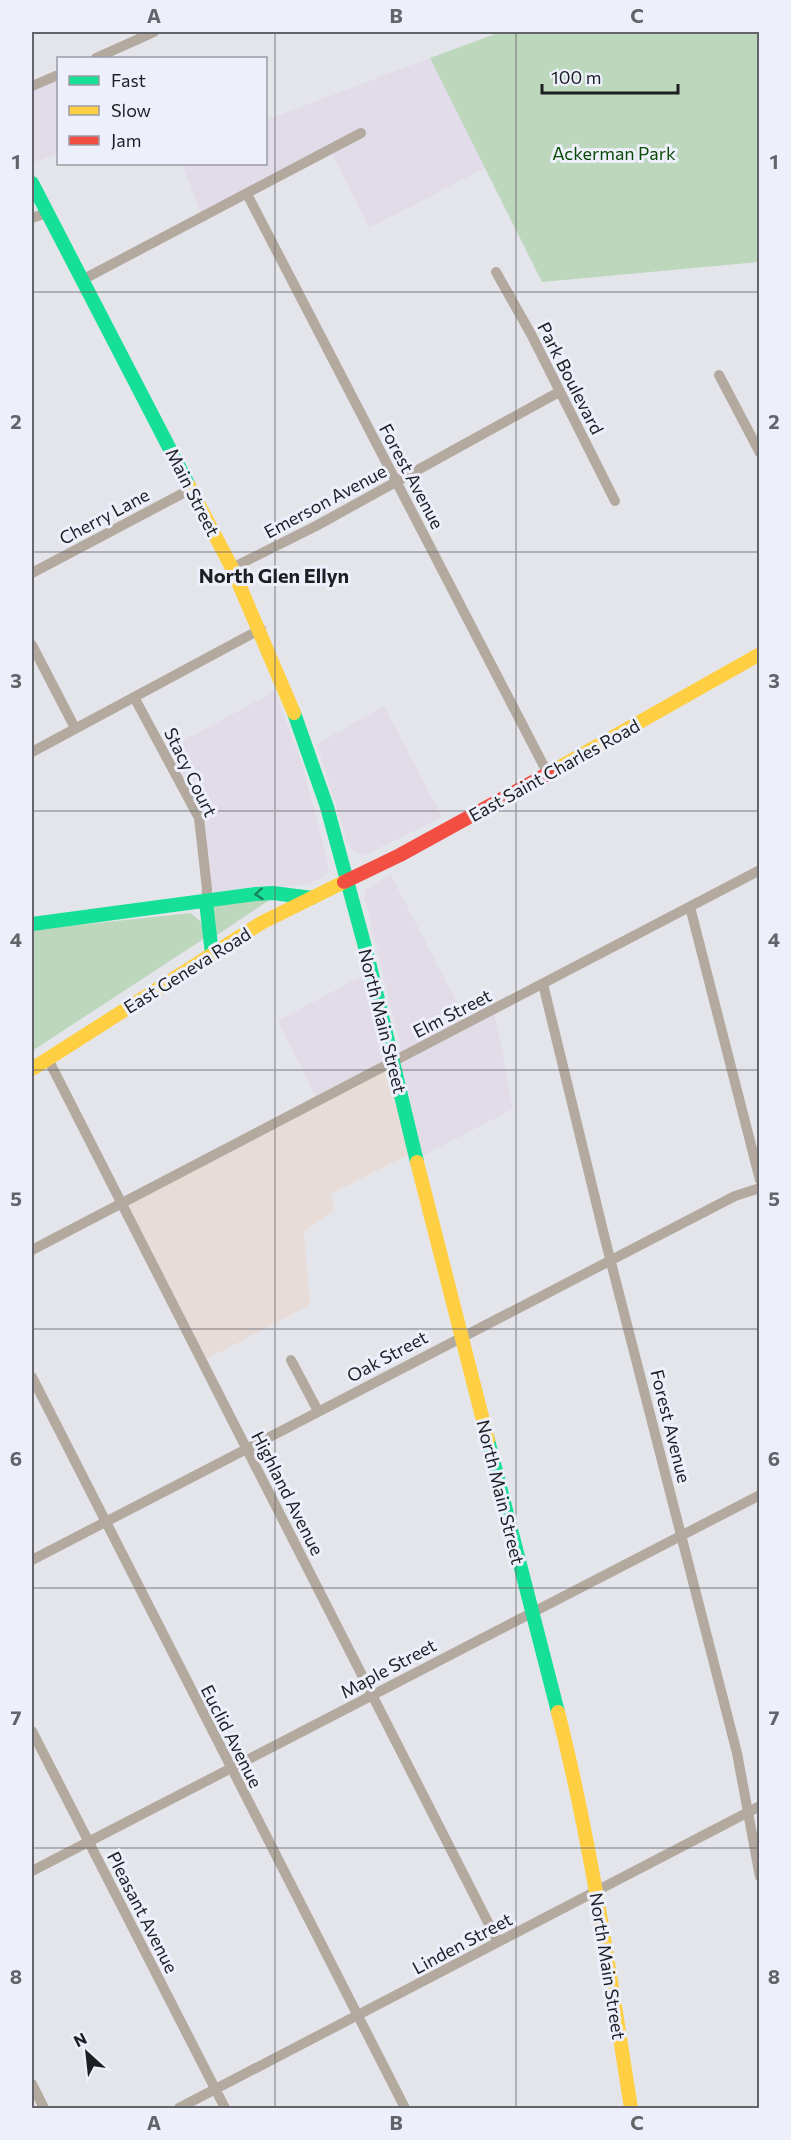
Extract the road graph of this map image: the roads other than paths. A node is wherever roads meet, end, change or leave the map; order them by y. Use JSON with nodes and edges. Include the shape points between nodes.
{"nodes":[{"id":1,"x":153,"y":32,"type":"edge"},
{"id":2,"x":98,"y":57,"type":"edge"},
{"id":3,"x":57,"y":75,"type":"edge"},
{"id":4,"x":32,"y":86,"type":"edge"},
{"id":5,"x":361,"y":133,"type":"dead end"},
{"id":6,"x":32,"y":183,"type":"edge"},
{"id":7,"x":247,"y":194,"type":"junction"},
{"id":8,"x":47,"y":213,"type":"junction"},
{"id":9,"x":32,"y":218,"type":"edge"},
{"id":10,"x":495,"y":272,"type":"dead end"},
{"id":11,"x":82,"y":280,"type":"junction"},
{"id":12,"x":719,"y":375,"type":"dead end"},
{"id":13,"x":559,"y":392,"type":"junction"},
{"id":14,"x":759,"y":453,"type":"edge"},
{"id":15,"x":398,"y":482,"type":"junction"},
{"id":16,"x":191,"y":489,"type":"junction"},
{"id":17,"x":615,"y":501,"type":"dead end"},
{"id":18,"x":232,"y":568,"type":"junction"},
{"id":19,"x":32,"y":573,"type":"edge"},
{"id":20,"x":261,"y":629,"type":"junction"},
{"id":21,"x":32,"y":645,"type":"edge"},
{"id":22,"x":759,"y":654,"type":"edge"},
{"id":23,"x":134,"y":697,"type":"junction"},
{"id":24,"x":75,"y":728,"type":"junction"},
{"id":25,"x":32,"y":752,"type":"edge"},
{"id":26,"x":548,"y":774,"type":"junction"},
{"id":27,"x":759,"y":870,"type":"edge"},
{"id":28,"x":347,"y":881,"type":"junction"},
{"id":29,"x":312,"y":898,"type":"junction"},
{"id":30,"x":206,"y":902,"type":"junction"},
{"id":31,"x":690,"y":907,"type":"junction"},
{"id":32,"x":32,"y":924,"type":"edge"},
{"id":33,"x":212,"y":954,"type":"junction"},
{"id":34,"x":543,"y":984,"type":"junction"},
{"id":35,"x":48,"y":1059,"type":"junction"},
{"id":36,"x":393,"y":1061,"type":"junction"},
{"id":37,"x":32,"y":1069,"type":"edge"},
{"id":38,"x":759,"y":1180,"type":"edge"},
{"id":39,"x":759,"y":1188,"type":"edge"},
{"id":40,"x":121,"y":1204,"type":"junction"},
{"id":41,"x":32,"y":1250,"type":"edge"},
{"id":42,"x":611,"y":1259,"type":"junction"},
{"id":43,"x":461,"y":1335,"type":"junction"},
{"id":44,"x":291,"y":1360,"type":"dead end"},
{"id":45,"x":32,"y":1377,"type":"edge"},
{"id":46,"x":318,"y":1411,"type":"junction"},
{"id":47,"x":246,"y":1448,"type":"junction"},
{"id":48,"x":759,"y":1495,"type":"edge"},
{"id":49,"x":105,"y":1522,"type":"junction"},
{"id":50,"x":681,"y":1535,"type":"junction"},
{"id":51,"x":32,"y":1560,"type":"edge"},
{"id":52,"x":532,"y":1611,"type":"junction"},
{"id":53,"x":372,"y":1695,"type":"junction"},
{"id":54,"x":32,"y":1731,"type":"edge"},
{"id":55,"x":230,"y":1768,"type":"junction"},
{"id":56,"x":759,"y":1806,"type":"edge"},
{"id":57,"x":747,"y":1812,"type":"junction"},
{"id":58,"x":88,"y":1842,"type":"junction"},
{"id":59,"x":32,"y":1871,"type":"edge"},
{"id":60,"x":759,"y":1877,"type":"edge"},
{"id":61,"x":596,"y":1891,"type":"junction"},
{"id":62,"x":498,"y":1942,"type":"junction"},
{"id":63,"x":356,"y":2016,"type":"junction"},
{"id":64,"x":32,"y":2084,"type":"edge"},
{"id":65,"x":214,"y":2090,"type":"junction"},
{"id":66,"x":44,"y":2109,"type":"edge"},
{"id":67,"x":179,"y":2109,"type":"edge"},
{"id":68,"x":225,"y":2109,"type":"edge"},
{"id":69,"x":405,"y":2109,"type":"edge"},
{"id":70,"x":631,"y":2109,"type":"edge"}],
"edges":[{"from":1,"to":2,"type":"street"},
{"from":3,"to":4,"type":"street"},
{"from":5,"to":7,"type":"street"},
{"from":6,"to":8,"type":"street","name":"Main Street"},
{"from":7,"to":11,"type":"street"},
{"from":7,"to":15,"type":"street","name":"Forest Avenue"},
{"from":8,"to":9,"type":"street"},
{"from":8,"to":11,"type":"street","name":"Main Street"},
{"from":10,"to":13,"type":"street","name":"Park Boulevard"},
{"from":11,"to":16,"type":"street","name":"Main Street"},
{"from":12,"to":14,"type":"street"},
{"from":13,"to":15,"type":"street","name":"Emerson Avenue"},
{"from":13,"to":17,"type":"street","name":"Park Boulevard"},
{"from":15,"to":18,"type":"street","name":"Emerson Avenue"},
{"from":15,"to":26,"type":"street","name":"Forest Avenue"},
{"from":16,"to":18,"type":"street","name":"Main Street"},
{"from":16,"to":19,"type":"street","name":"Cherry Lane"},
{"from":18,"to":20,"type":"street","name":"Main Street"},
{"from":20,"to":23,"type":"street"},
{"from":20,"to":28,"type":"street","name":"Main Street","via":[[309,752]]},
{"from":21,"to":24,"type":"street"},
{"from":22,"to":26,"type":"street","name":"East Saint Charles Road"},
{"from":23,"to":24,"type":"street"},
{"from":23,"to":30,"type":"street","name":"Stacy Court","via":[[199,818]]},
{"from":24,"to":25,"type":"street"},
{"from":26,"to":28,"type":"street","name":"East Saint Charles Road"},
{"from":27,"to":31,"type":"street","name":"Elm Street"},
{"from":28,"to":29,"type":"street","name":"East Geneva Road"},
{"from":28,"to":36,"type":"street","name":"North Main Street"},
{"from":29,"to":30,"type":"street","one_way":true,"via":[[273,893]]},
{"from":29,"to":33,"type":"street","name":"East Geneva Road","via":[[261,923]]},
{"from":30,"to":32,"type":"street"},
{"from":30,"to":33,"type":"street"},
{"from":31,"to":34,"type":"street","name":"Elm Street"},
{"from":31,"to":38,"type":"street"},
{"from":33,"to":35,"type":"street","name":"East Geneva Road"},
{"from":34,"to":36,"type":"street","name":"Elm Street"},
{"from":34,"to":42,"type":"street","name":"Forest Avenue"},
{"from":35,"to":37,"type":"street","name":"East Geneva Road"},
{"from":35,"to":40,"type":"street","name":"Highland Avenue"},
{"from":36,"to":40,"type":"street","name":"Elm Street"},
{"from":36,"to":43,"type":"street","name":"North Main Street"},
{"from":39,"to":42,"type":"street","name":"Oak Street","via":[[735,1196]]},
{"from":40,"to":41,"type":"street","name":"Elm Street"},
{"from":40,"to":47,"type":"street","name":"Highland Avenue"},
{"from":42,"to":43,"type":"street","name":"Oak Street"},
{"from":42,"to":50,"type":"street","name":"Forest Avenue"},
{"from":43,"to":46,"type":"street","name":"Oak Street"},
{"from":43,"to":52,"type":"street","name":"North Main Street"},
{"from":44,"to":46,"type":"street"},
{"from":45,"to":49,"type":"street","name":"Euclid Avenue"},
{"from":46,"to":47,"type":"street","name":"Oak Street"},
{"from":47,"to":49,"type":"street","name":"Oak Street"},
{"from":47,"to":53,"type":"street","name":"Highland Avenue"},
{"from":48,"to":50,"type":"street","name":"Maple Street"},
{"from":49,"to":51,"type":"street","name":"Oak Street"},
{"from":49,"to":55,"type":"street","name":"Euclid Avenue"},
{"from":50,"to":52,"type":"street","name":"Maple Street"},
{"from":50,"to":57,"type":"street","name":"Forest Avenue","via":[[737,1753]]},
{"from":52,"to":53,"type":"street","name":"Maple Street"},
{"from":52,"to":61,"type":"street","name":"North Main Street","via":[[572,1769]]},
{"from":53,"to":55,"type":"street","name":"Maple Street"},
{"from":53,"to":62,"type":"street","name":"Highland Avenue"},
{"from":54,"to":58,"type":"street","name":"Pleasant Avenue"},
{"from":55,"to":58,"type":"street","name":"Maple Street"},
{"from":55,"to":63,"type":"street","name":"Euclid Avenue"},
{"from":56,"to":57,"type":"street","name":"Linden Street"},
{"from":57,"to":60,"type":"street","name":"Forest Avenue"},
{"from":57,"to":61,"type":"street","name":"Linden Street"},
{"from":58,"to":59,"type":"street","name":"Maple Street"},
{"from":58,"to":65,"type":"street","name":"Pleasant Avenue"},
{"from":61,"to":62,"type":"street","name":"Linden Street"},
{"from":61,"to":70,"type":"street","name":"North Main Street"},
{"from":62,"to":63,"type":"street","name":"Linden Street"},
{"from":63,"to":65,"type":"street","name":"Linden Street"},
{"from":63,"to":69,"type":"street","name":"Euclid Avenue"},
{"from":64,"to":66,"type":"street"},
{"from":65,"to":67,"type":"street","name":"Linden Street"},
{"from":65,"to":68,"type":"street","name":"Pleasant Avenue"}]}
